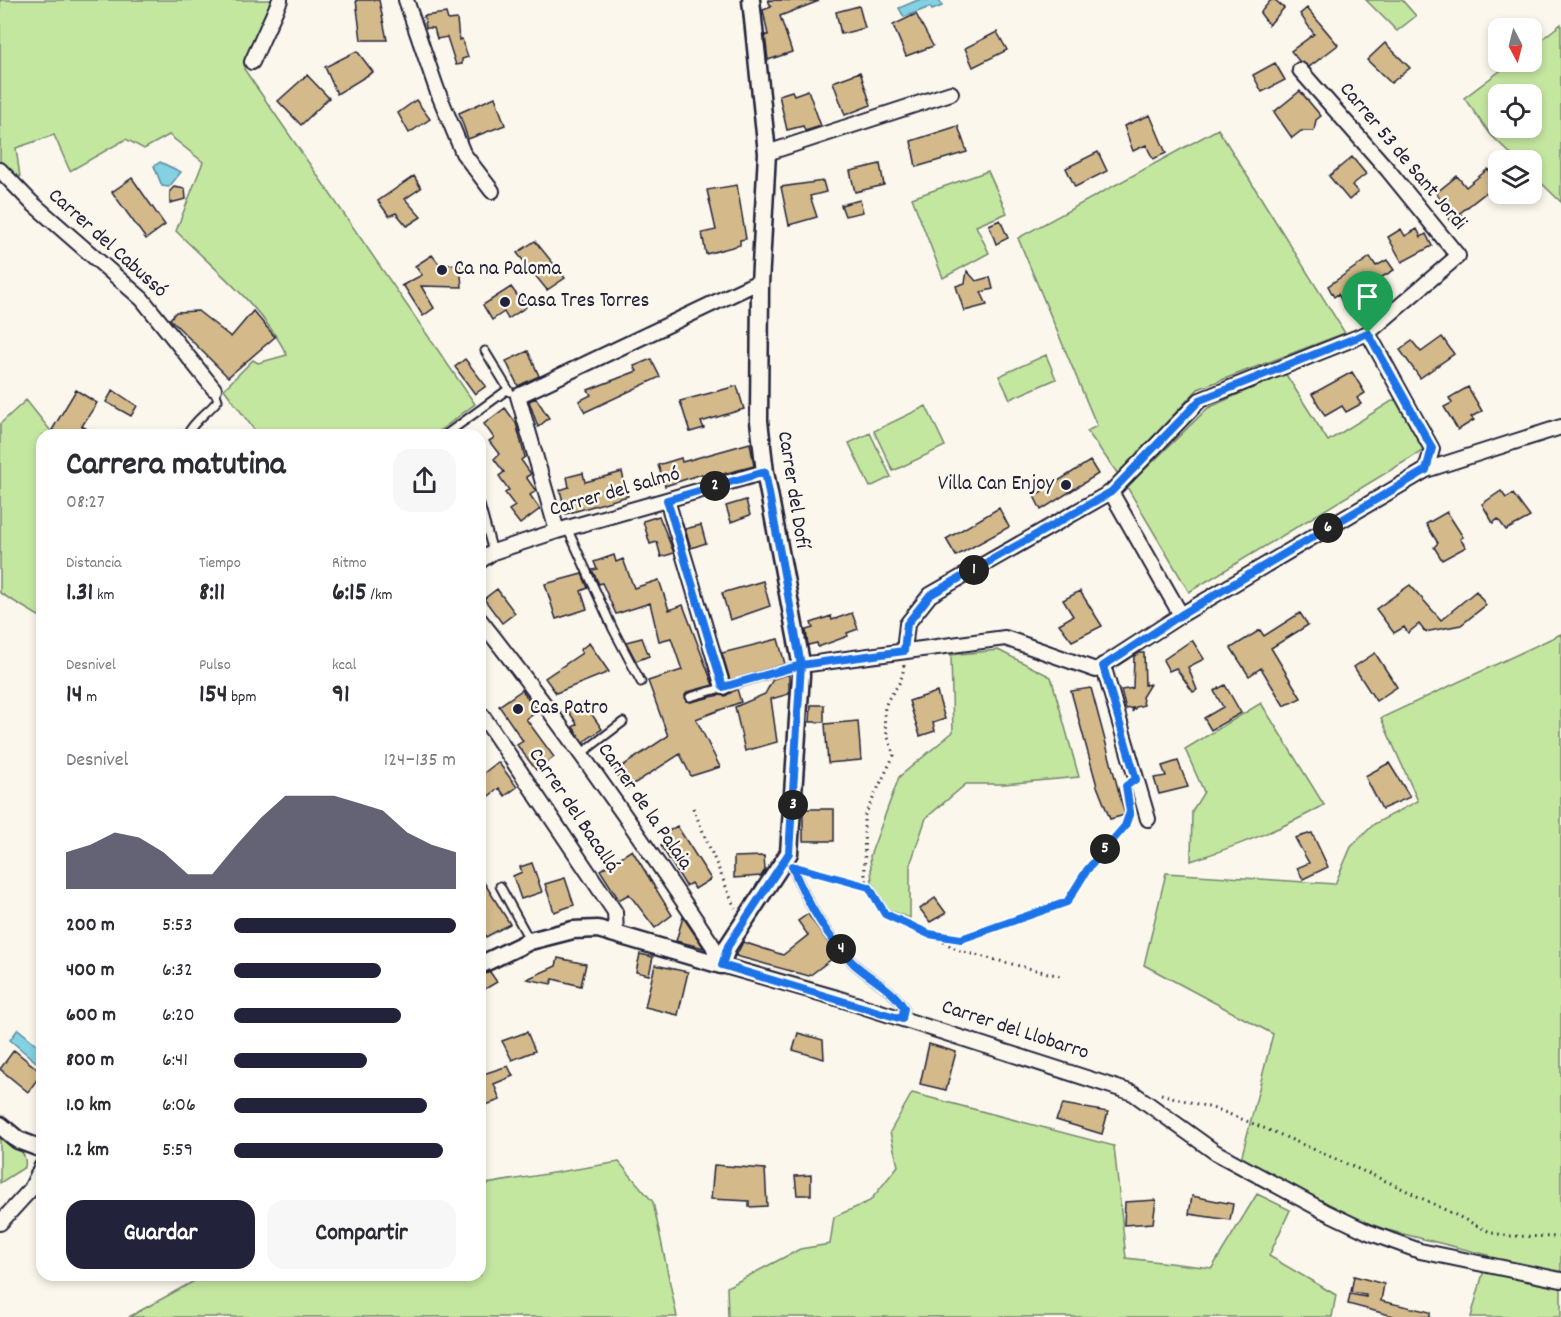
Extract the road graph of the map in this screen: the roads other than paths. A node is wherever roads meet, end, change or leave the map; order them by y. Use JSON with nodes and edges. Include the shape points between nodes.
{"nodes":[{"id":1,"x":280,"y":0,"type":"edge"},
{"id":2,"x":406,"y":0,"type":"edge"},
{"id":3,"x":751,"y":0,"type":"edge"},
{"id":4,"x":252,"y":62,"type":"dead end"},
{"id":5,"x":1300,"y":70,"type":"dead end"},
{"id":6,"x":951,"y":93,"type":"dead end"},
{"id":7,"x":767,"y":153,"type":"junction"},
{"id":8,"x":0,"y":170,"type":"edge"},
{"id":9,"x":492,"y":191,"type":"dead end"},
{"id":10,"x":760,"y":284,"type":"junction"},
{"id":11,"x":1368,"y":333,"type":"junction"},
{"id":12,"x":485,"y":351,"type":"dead end"},
{"id":13,"x":214,"y":389,"type":"joint"},
{"id":14,"x":512,"y":393,"type":"junction"},
{"id":15,"x":1561,"y":427,"type":"edge"},
{"id":16,"x":190,"y":429,"type":"edge"},
{"id":17,"x":455,"y":429,"type":"edge"},
{"id":18,"x":1426,"y":470,"type":"junction"},
{"id":19,"x":765,"y":472,"type":"junction"},
{"id":20,"x":1111,"y":492,"type":"junction"},
{"id":21,"x":667,"y":500,"type":"junction"},
{"id":22,"x":486,"y":525,"type":"edge"},
{"id":23,"x":562,"y":529,"type":"junction"},
{"id":24,"x":494,"y":552,"type":"junction"},
{"id":25,"x":486,"y":557,"type":"edge"},
{"id":26,"x":1181,"y":615,"type":"junction"},
{"id":27,"x":486,"y":628,"type":"edge"},
{"id":28,"x":904,"y":651,"type":"junction"},
{"id":29,"x":801,"y":665,"type":"junction"},
{"id":30,"x":1103,"y":666,"type":"junction"},
{"id":31,"x":641,"y":682,"type":"dead end"},
{"id":32,"x":723,"y":687,"type":"junction"},
{"id":33,"x":690,"y":697,"type":"dead end"},
{"id":34,"x":486,"y":721,"type":"edge"},
{"id":35,"x":623,"y":722,"type":"dead end"},
{"id":36,"x":582,"y":753,"type":"junction"},
{"id":37,"x":1148,"y":819,"type":"dead end"},
{"id":38,"x":792,"y":866,"type":"road end"},
{"id":39,"x":500,"y":886,"type":"dead end"},
{"id":40,"x":616,"y":934,"type":"junction"},
{"id":41,"x":530,"y":941,"type":"junction"},
{"id":42,"x":486,"y":962,"type":"edge"},
{"id":43,"x":722,"y":965,"type":"junction"},
{"id":44,"x":902,"y":1019,"type":"junction"},
{"id":45,"x":0,"y":1125,"type":"edge"},
{"id":46,"x":36,"y":1147,"type":"edge"},
{"id":47,"x":36,"y":1179,"type":"edge"},
{"id":48,"x":0,"y":1223,"type":"edge"},
{"id":49,"x":1561,"y":1280,"type":"edge"}],
"edges":[{"from":1,"to":4,"type":"street"},
{"from":2,"to":9,"type":"street","via":[[463,153]]},
{"from":3,"to":7,"type":"street","name":"Carrer del Dofí"},
{"from":5,"to":11,"type":"street","name":"Carrer 53 de Sant Jordi","via":[[1458,256]]},
{"from":6,"to":7,"type":"street"},
{"from":7,"to":10,"type":"street","name":"Carrer del Dofí"},
{"from":8,"to":13,"type":"street","name":"Carrer del Cabussó","via":[[30,202],[142,299]]},
{"from":10,"to":14,"type":"street"},
{"from":10,"to":19,"type":"street","name":"Carrer del Dofí","via":[[759,409]]},
{"from":11,"to":18,"type":"street","via":[[1432,448]]},
{"from":11,"to":20,"type":"street","via":[[1200,400]]},
{"from":12,"to":14,"type":"lane"},
{"from":13,"to":16,"type":"lane","name":"Carrer del Cabussó","via":[[218,400]]},
{"from":14,"to":17,"type":"lane"},
{"from":14,"to":23,"type":"street"},
{"from":15,"to":18,"type":"street"},
{"from":18,"to":26,"type":"street"},
{"from":19,"to":21,"type":"street","name":"Carrer del Salmó"},
{"from":19,"to":29,"type":"street","name":"Carrer del Dofí"},
{"from":20,"to":26,"type":"street"},
{"from":20,"to":28,"type":"street","via":[[930,595],[907,624]]},
{"from":21,"to":23,"type":"street","name":"Carrer del Salmó"},
{"from":21,"to":32,"type":"street"},
{"from":22,"to":24,"type":"lane"},
{"from":23,"to":24,"type":"street","name":"Carrer del Salmó"},
{"from":23,"to":31,"type":"lane"},
{"from":24,"to":25,"type":"street","name":"Carrer del Salmó"},
{"from":26,"to":30,"type":"street"},
{"from":27,"to":36,"type":"street","name":"Carrer de la Palaia"},
{"from":28,"to":29,"type":"street"},
{"from":28,"to":30,"type":"street","via":[[1005,638],[1095,670]]},
{"from":29,"to":32,"type":"lane"},
{"from":29,"to":43,"type":"street","name":"Carrer del Dofí","via":[[789,853],[728,946]]},
{"from":30,"to":37,"type":"street"},
{"from":32,"to":33,"type":"lane"},
{"from":34,"to":40,"type":"street","name":"Carrer del Bacallá","via":[[615,912]]},
{"from":35,"to":36,"type":"lane"},
{"from":36,"to":43,"type":"street","name":"Carrer de la Palaia"},
{"from":38,"to":44,"type":"lane","via":[[822,928],[854,964],[898,998],[904,1008]]},
{"from":39,"to":41,"type":"lane"},
{"from":40,"to":41,"type":"street","name":"Carrer del Llobarro","via":[[598,929],[573,930]]},
{"from":40,"to":43,"type":"street","name":"Carrer del Llobarro"},
{"from":41,"to":42,"type":"street","name":"Carrer del Llobarro"},
{"from":43,"to":44,"type":"street","name":"Carrer del Llobarro"},
{"from":44,"to":49,"type":"street","name":"Carrer del Llobarro","via":[[1133,1093],[1215,1152],[1379,1236],[1420,1251]]},
{"from":45,"to":46,"type":"street","via":[[18,1140]]},
{"from":47,"to":48,"type":"street"}]}
